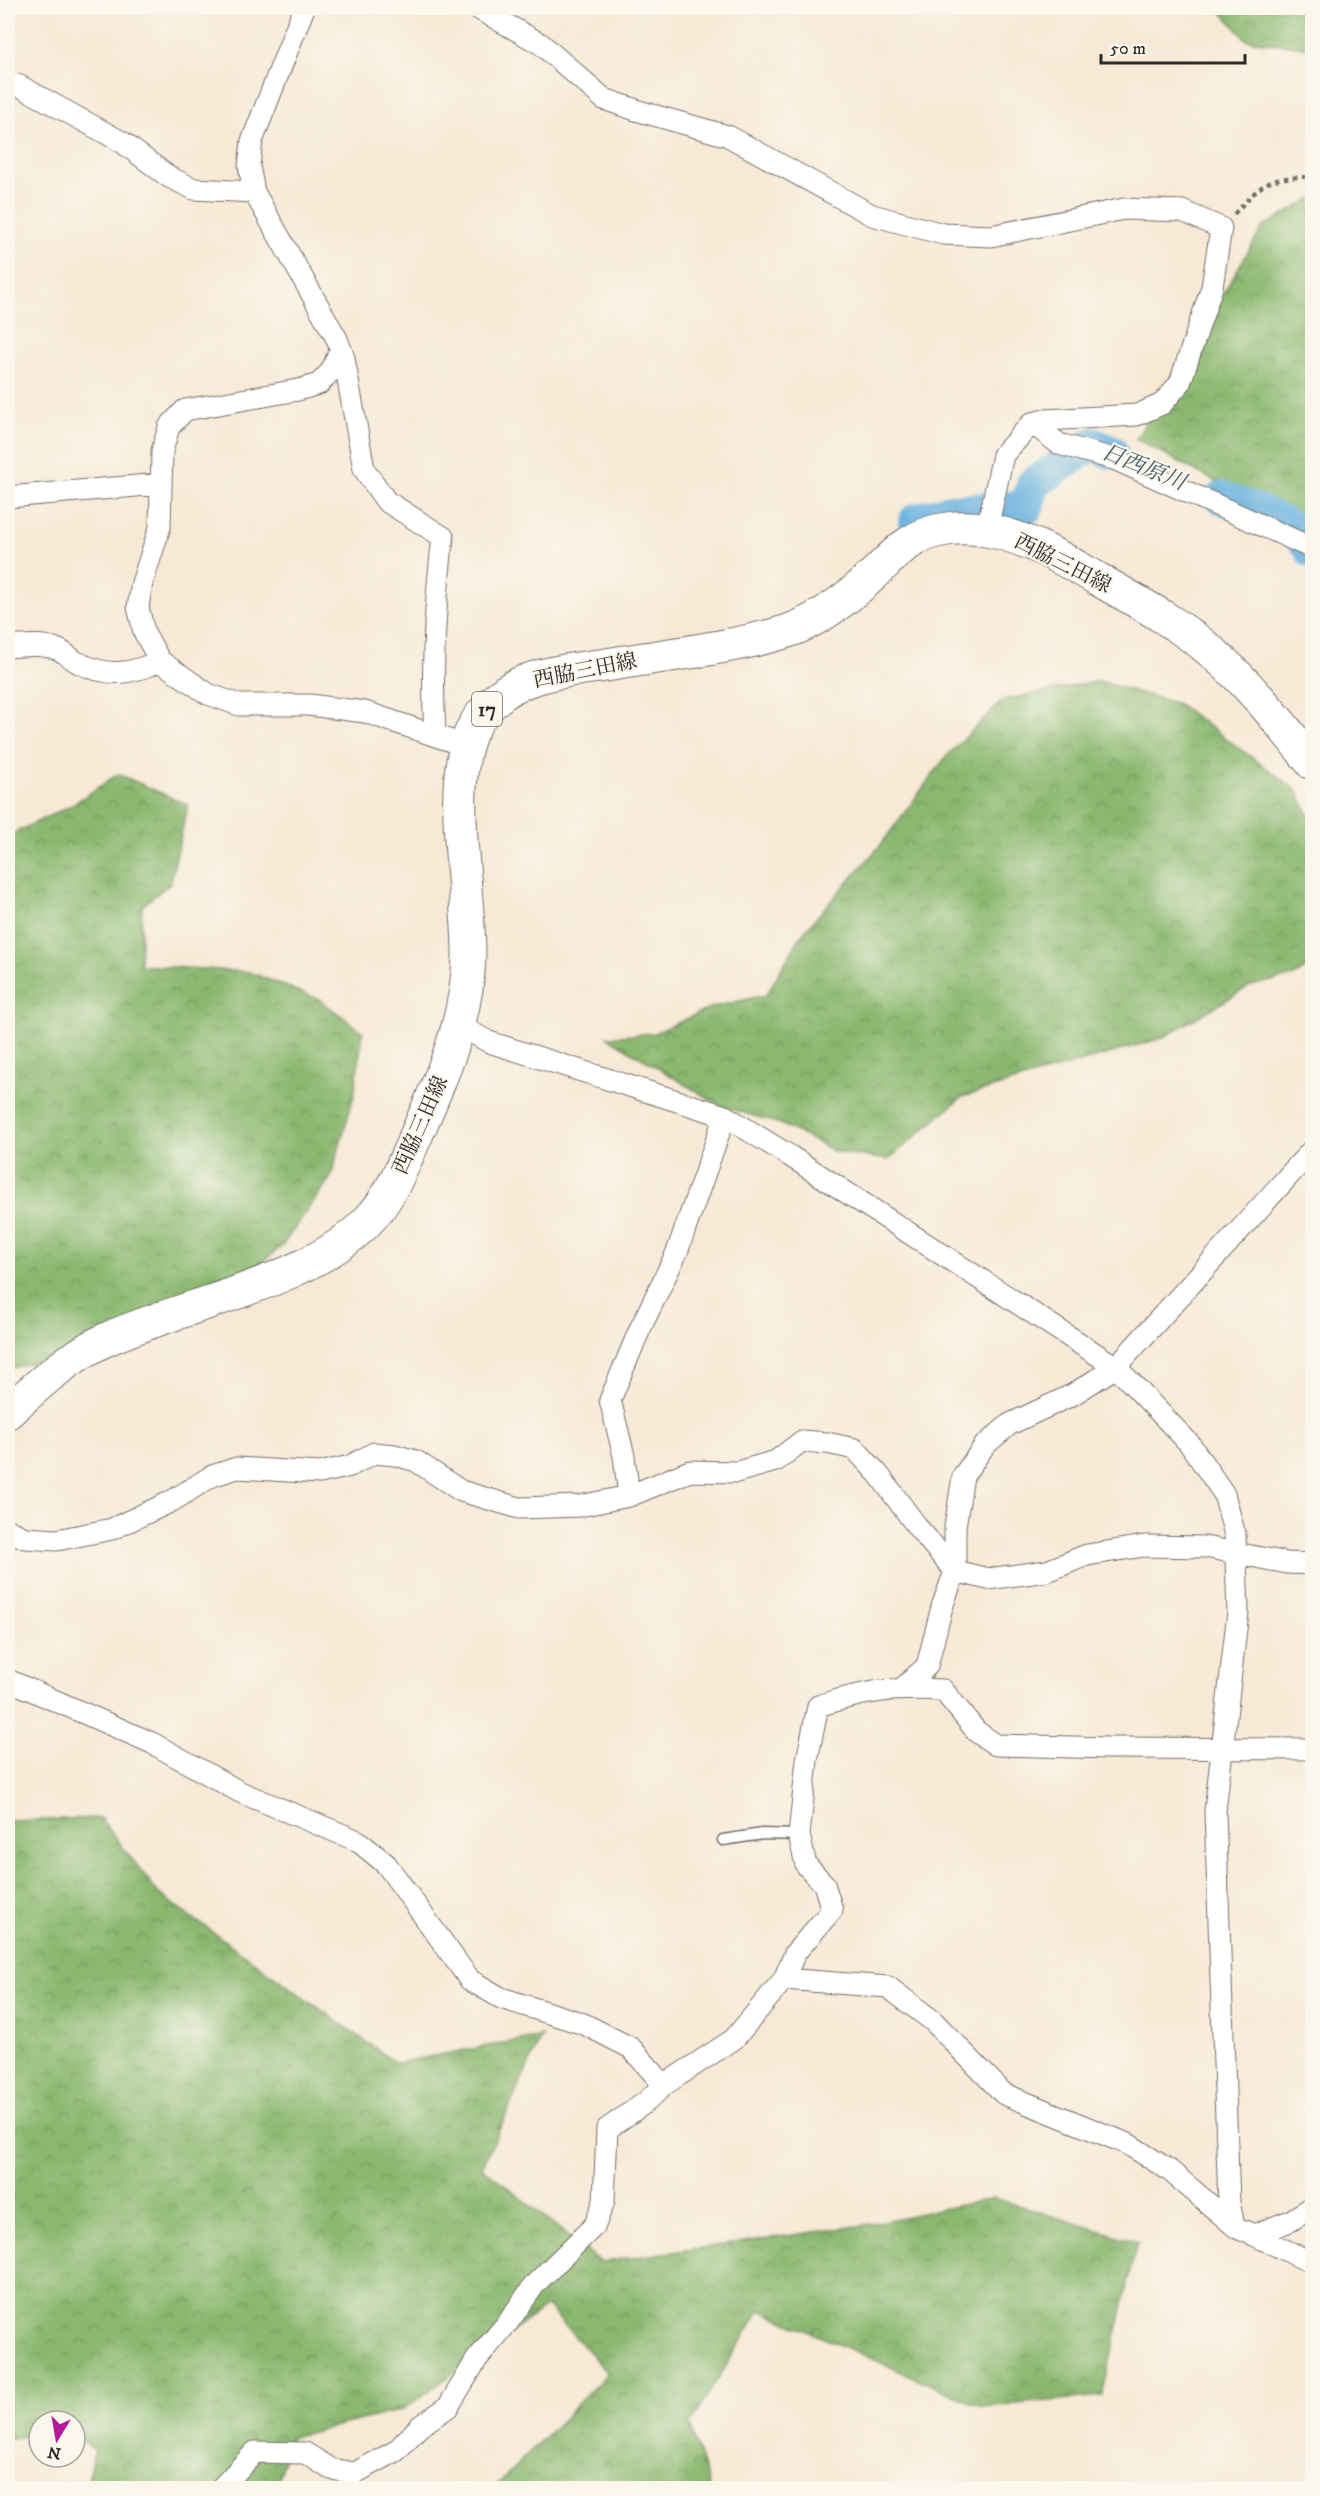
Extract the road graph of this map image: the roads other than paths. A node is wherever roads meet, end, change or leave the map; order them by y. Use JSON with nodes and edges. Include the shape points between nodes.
{"nodes":[{"id":1,"x":304,"y":8,"type":"edge"},
{"id":2,"x":477,"y":8,"type":"edge"},
{"id":3,"x":8,"y":83,"type":"edge"},
{"id":4,"x":254,"y":192,"type":"junction"},
{"id":5,"x":341,"y":349,"type":"junction"},
{"id":6,"x":1032,"y":423,"type":"junction"},
{"id":7,"x":160,"y":484,"type":"junction"},
{"id":8,"x":8,"y":497,"type":"edge"},
{"id":9,"x":987,"y":529,"type":"junction"},
{"id":10,"x":1312,"y":548,"type":"edge"},
{"id":11,"x":8,"y":647,"type":"edge"},
{"id":12,"x":160,"y":661,"type":"junction"},
{"id":13,"x":435,"y":734,"type":"junction"},
{"id":14,"x":466,"y":746,"type":"junction"},
{"id":15,"x":1312,"y":763,"type":"edge"},
{"id":16,"x":460,"y":1026,"type":"junction"},
{"id":17,"x":725,"y":1116,"type":"junction"},
{"id":18,"x":1312,"y":1150,"type":"edge"},
{"id":19,"x":1116,"y":1366,"type":"junction"},
{"id":20,"x":8,"y":1412,"type":"edge"},
{"id":21,"x":629,"y":1497,"type":"junction"},
{"id":22,"x":8,"y":1530,"type":"edge"},
{"id":23,"x":1236,"y":1553,"type":"junction"},
{"id":24,"x":1312,"y":1564,"type":"edge"},
{"id":25,"x":955,"y":1571,"type":"junction"},
{"id":26,"x":8,"y":1680,"type":"edge"},
{"id":27,"x":904,"y":1687,"type":"junction"},
{"id":28,"x":1221,"y":1748,"type":"junction"},
{"id":29,"x":1312,"y":1749,"type":"edge"},
{"id":30,"x":799,"y":1835,"type":"junction"},
{"id":31,"x":723,"y":1840,"type":"dead end"},
{"id":32,"x":784,"y":1979,"type":"junction"},
{"id":33,"x":664,"y":2085,"type":"junction"},
{"id":34,"x":1312,"y":2206,"type":"edge"},
{"id":35,"x":1245,"y":2232,"type":"junction"},
{"id":36,"x":1312,"y":2263,"type":"edge"},
{"id":37,"x":221,"y":2488,"type":"edge"}],
"edges":[{"from":1,"to":4,"type":"street","via":[[252,141],[249,166]]},
{"from":2,"to":6,"type":"street","via":[[541,44],[604,99],[728,136],[872,215],[944,234],[991,236],[1124,209],[1182,212],[1221,228],[1212,287],[1180,383],[1162,405],[1137,415]]},
{"from":3,"to":4,"type":"street","via":[[122,142],[169,177],[194,189]]},
{"from":4,"to":5,"type":"street"},
{"from":5,"to":7,"type":"street","via":[[319,384],[185,410],[169,427],[162,451]]},
{"from":5,"to":13,"type":"street","via":[[364,469],[386,501],[443,537],[432,682]]},
{"from":6,"to":9,"type":"street","via":[[1003,455]]},
{"from":6,"to":10,"type":"street","via":[[1059,444],[1114,459]]},
{"from":7,"to":8,"type":"street"},
{"from":7,"to":12,"type":"street","via":[[160,528],[138,607],[144,632]]},
{"from":9,"to":14,"type":"main road","name":"西脇三田線","number":"17","via":[[956,527],[926,534],[907,544],[828,610],[793,629],[750,642],[566,671],[521,683],[495,699],[475,723]]},
{"from":9,"to":15,"type":"main road","name":"西脇三田線","number":"17","via":[[1019,537],[1162,615],[1239,678]]},
{"from":11,"to":12,"type":"street","via":[[36,645],[59,650],[77,662],[114,674],[136,671]]},
{"from":12,"to":13,"type":"street","via":[[208,694],[239,705],[309,705],[365,712]]},
{"from":13,"to":14,"type":"street"},
{"from":14,"to":16,"type":"main road","name":"西脇三田線","number":"17","via":[[460,783],[469,954]]},
{"from":16,"to":17,"type":"street","via":[[489,1042]]},
{"from":16,"to":20,"type":"main road","name":"西脇三田線","number":"17","via":[[398,1176],[373,1216],[351,1237],[283,1274],[109,1338],[59,1366]]},
{"from":17,"to":19,"type":"street"},
{"from":17,"to":21,"type":"street","via":[[677,1252],[610,1400]]},
{"from":18,"to":19,"type":"street"},
{"from":19,"to":23,"type":"street","via":[[1189,1443],[1224,1494]]},
{"from":19,"to":25,"type":"street","via":[[1072,1395],[1010,1424],[985,1445],[963,1476],[955,1527]]},
{"from":21,"to":22,"type":"street","via":[[580,1506],[519,1508],[460,1491],[416,1461],[374,1453],[350,1466],[320,1473],[237,1468],[212,1476],[172,1501],[112,1529],[57,1540],[25,1538]]},
{"from":21,"to":25,"type":"street","via":[[690,1471],[737,1473],[776,1461],[801,1441],[855,1449]]},
{"from":23,"to":24,"type":"street"},
{"from":23,"to":25,"type":"street","via":[[1205,1547],[1144,1546],[1087,1555],[1047,1571],[988,1579]]},
{"from":23,"to":28,"type":"street","via":[[1238,1612]]},
{"from":25,"to":27,"type":"street","via":[[927,1666]]},
{"from":26,"to":33,"type":"street","via":[[152,1743],[240,1792],[358,1841],[386,1864],[470,1980],[501,1998],[584,2024],[632,2048]]},
{"from":27,"to":28,"type":"street","via":[[943,1690],[976,1732],[996,1745]]},
{"from":27,"to":30,"type":"street","via":[[861,1692],[818,1706],[807,1760]]},
{"from":28,"to":29,"type":"street"},
{"from":28,"to":35,"type":"street","via":[[1215,1811],[1229,2203],[1234,2225]]},
{"from":30,"to":31,"type":"lane","via":[[762,1834]]},
{"from":30,"to":32,"type":"street","via":[[806,1865],[824,1884],[832,1910],[795,1953]]},
{"from":32,"to":33,"type":"street","via":[[734,2039]]},
{"from":32,"to":35,"type":"street","via":[[888,1987],[933,2021],[1004,2094],[1128,2144],[1169,2170]]},
{"from":33,"to":37,"type":"street","via":[[607,2129],[604,2201],[595,2224],[535,2284],[477,2359],[448,2407],[420,2426],[396,2451],[355,2473],[331,2469],[305,2453],[255,2452]]},
{"from":34,"to":35,"type":"street","via":[[1290,2221]]},
{"from":35,"to":36,"type":"street"}]}
